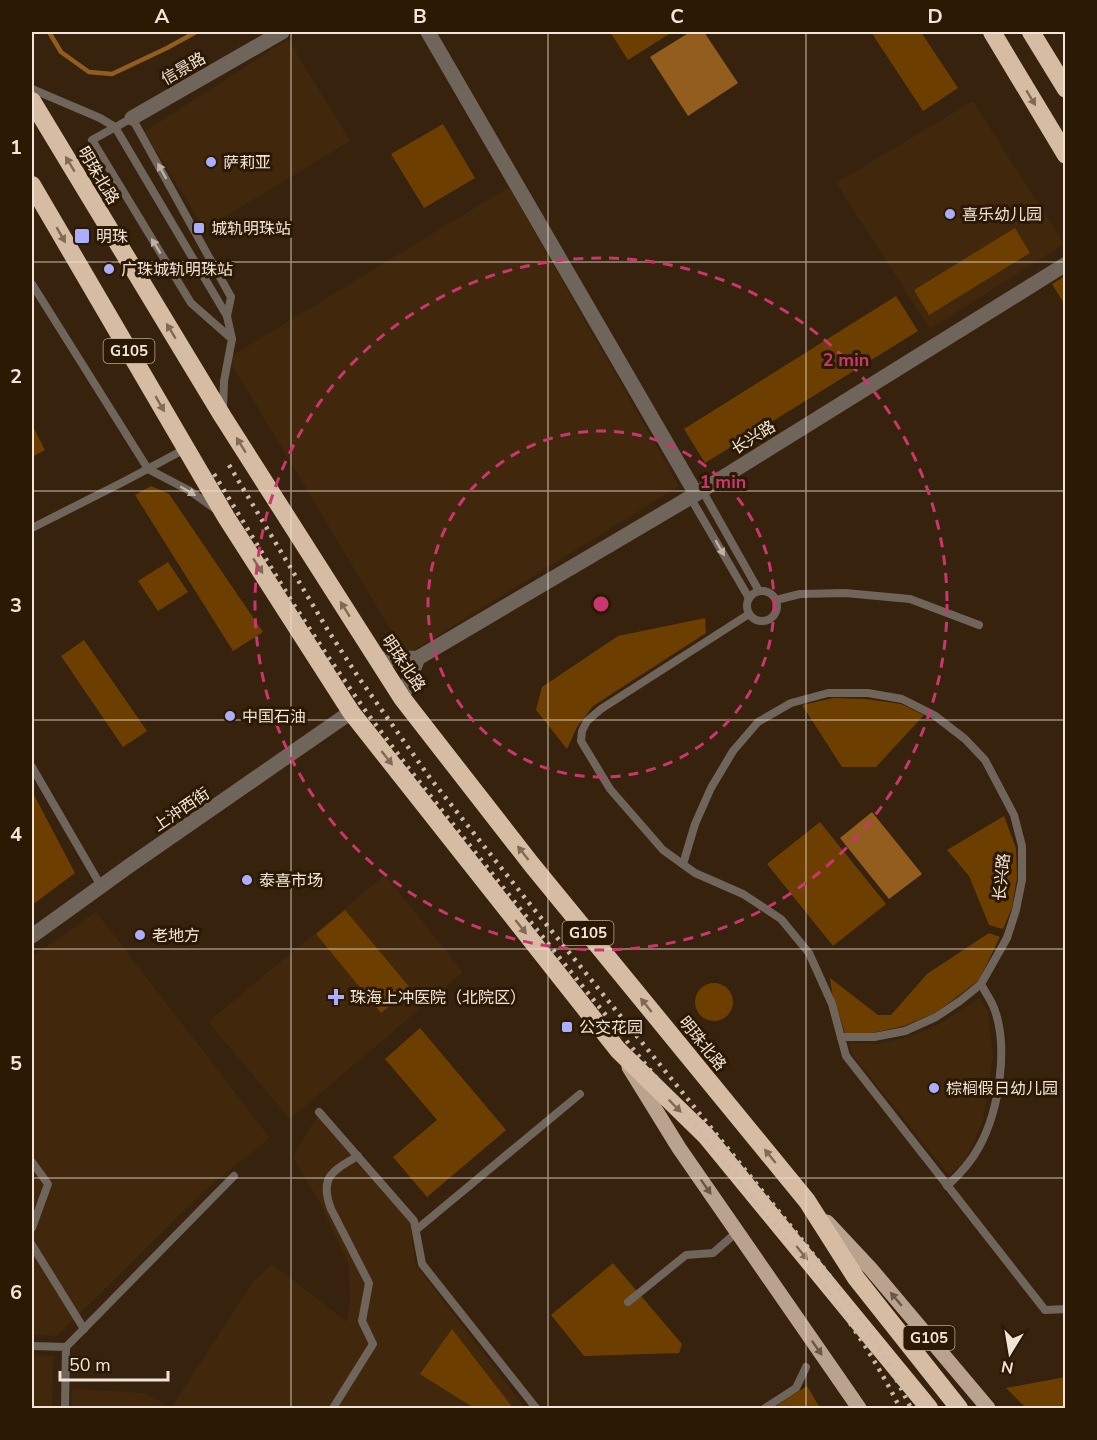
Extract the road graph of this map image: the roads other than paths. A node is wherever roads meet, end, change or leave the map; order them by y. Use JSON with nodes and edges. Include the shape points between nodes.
{"nodes":[{"id":1,"x":282,"y":32,"type":"edge"},
{"id":2,"x":428,"y":32,"type":"edge"},
{"id":3,"x":990,"y":32,"type":"edge"},
{"id":4,"x":1031,"y":32,"type":"edge"},
{"id":5,"x":32,"y":89,"type":"edge"},
{"id":6,"x":1065,"y":89,"type":"edge"},
{"id":7,"x":32,"y":101,"type":"edge"},
{"id":8,"x":132,"y":118,"type":"junction"},
{"id":9,"x":115,"y":127,"type":"junction"},
{"id":10,"x":1065,"y":155,"type":"edge"},
{"id":11,"x":32,"y":185,"type":"edge"},
{"id":12,"x":1065,"y":264,"type":"edge"},
{"id":13,"x":32,"y":284,"type":"edge"},
{"id":14,"x":227,"y":316,"type":"junction"},
{"id":15,"x":232,"y":339,"type":"junction"},
{"id":16,"x":223,"y":417,"type":"junction"},
{"id":17,"x":186,"y":448,"type":"junction"},
{"id":18,"x":148,"y":468,"type":"junction"},
{"id":19,"x":696,"y":494,"type":"junction"},
{"id":20,"x":226,"y":517,"type":"junction"},
{"id":21,"x":32,"y":528,"type":"edge"},
{"id":22,"x":759,"y":591,"type":"junction"},
{"id":23,"x":749,"y":598,"type":"junction"},
{"id":24,"x":776,"y":600,"type":"junction"},
{"id":25,"x":749,"y":614,"type":"junction"},
{"id":26,"x":979,"y":625,"type":"dead end"},
{"id":27,"x":418,"y":658,"type":"junction"},
{"id":28,"x":377,"y":659,"type":"junction"},
{"id":29,"x":402,"y":698,"type":"junction"},
{"id":30,"x":351,"y":712,"type":"junction"},
{"id":31,"x":32,"y":767,"type":"edge"},
{"id":32,"x":683,"y":864,"type":"junction"},
{"id":33,"x":101,"y":886,"type":"junction"},
{"id":34,"x":32,"y":936,"type":"edge"},
{"id":35,"x":981,"y":984,"type":"junction"},
{"id":36,"x":841,"y":1037,"type":"junction"},
{"id":37,"x":618,"y":1050,"type":"junction"},
{"id":38,"x":580,"y":1094,"type":"dead end"},
{"id":39,"x":319,"y":1112,"type":"dead end"},
{"id":40,"x":358,"y":1156,"type":"junction"},
{"id":41,"x":32,"y":1162,"type":"edge"},
{"id":42,"x":234,"y":1176,"type":"dead end"},
{"id":43,"x":947,"y":1186,"type":"junction"},
{"id":44,"x":807,"y":1201,"type":"junction"},
{"id":45,"x":32,"y":1228,"type":"edge"},
{"id":46,"x":416,"y":1230,"type":"junction"},
{"id":47,"x":737,"y":1232,"type":"junction"},
{"id":48,"x":32,"y":1245,"type":"edge"},
{"id":49,"x":628,"y":1302,"type":"dead end"},
{"id":50,"x":1065,"y":1309,"type":"edge"},
{"id":51,"x":84,"y":1329,"type":"junction"},
{"id":52,"x":32,"y":1346,"type":"edge"},
{"id":53,"x":66,"y":1347,"type":"junction"},
{"id":54,"x":806,"y":1367,"type":"dead end"},
{"id":55,"x":65,"y":1408,"type":"edge"},
{"id":56,"x":333,"y":1408,"type":"edge"},
{"id":57,"x":536,"y":1408,"type":"edge"},
{"id":58,"x":765,"y":1408,"type":"edge"},
{"id":59,"x":859,"y":1408,"type":"edge"},
{"id":60,"x":929,"y":1408,"type":"edge"},
{"id":61,"x":959,"y":1408,"type":"edge"},
{"id":62,"x":988,"y":1408,"type":"edge"}],
"edges":[{"from":1,"to":8,"type":"street","name":"信景路"},
{"from":2,"to":19,"type":"street"},
{"from":3,"to":10,"type":"highway","one_way":true},
{"from":4,"to":6,"type":"highway"},
{"from":5,"to":9,"type":"lane"},
{"from":16,"to":7,"type":"highway","name":"明珠北路","number":"G105","one_way":true},
{"from":8,"to":9,"type":"lane"},
{"from":14,"to":8,"type":"lane","one_way":true,"via":[[231,297]]},
{"from":9,"to":14,"type":"lane"},
{"from":15,"to":9,"type":"lane","one_way":true,"via":[[191,303],[92,140]]},
{"from":11,"to":17,"type":"highway","number":"G105","one_way":true},
{"from":12,"to":19,"type":"street","name":"长兴路"},
{"from":13,"to":18,"type":"lane"},
{"from":14,"to":15,"type":"lane"},
{"from":15,"to":16,"type":"lane","via":[[224,381]]},
{"from":28,"to":16,"type":"highway","name":"明珠北路","number":"G105","one_way":true},
{"from":17,"to":18,"type":"lane"},
{"from":17,"to":20,"type":"highway","number":"G105"},
{"from":18,"to":20,"type":"lane","one_way":true},
{"from":18,"to":21,"type":"lane"},
{"from":19,"to":22,"type":"lane"},
{"from":19,"to":23,"type":"lane","one_way":true},
{"from":19,"to":27,"type":"street","name":"长兴路"},
{"from":20,"to":30,"type":"highway","number":"G105","one_way":true},
{"from":22,"to":23,"type":"lane"},
{"from":22,"to":24,"type":"lane","via":[[769,592]]},
{"from":23,"to":25,"type":"lane"},
{"from":24,"to":25,"type":"lane","via":[[777,610],[771,619],[756,620]]},
{"from":24,"to":26,"type":"lane","via":[[800,594],[846,593],[910,598]]},
{"from":25,"to":32,"type":"lane","via":[[601,709],[582,731],[581,741],[609,789],[663,850]]},
{"from":27,"to":28,"type":"street","name":"长兴路"},
{"from":27,"to":29,"type":"street"},
{"from":28,"to":29,"type":"highway","name":"明珠北路","number":"G105"},
{"from":44,"to":29,"type":"highway","name":"明珠北路","number":"G105","one_way":true},
{"from":30,"to":33,"type":"street","name":"上沖西街"},
{"from":30,"to":37,"type":"highway","number":"G105","one_way":true},
{"from":31,"to":33,"type":"lane"},
{"from":32,"to":35,"type":"lane","name":"长兴路","via":[[711,788],[733,751],[758,722],[790,703],[828,693],[868,693],[902,699],[934,715],[965,739],[985,760],[1014,815],[1022,846],[1022,880],[1007,938]]},
{"from":32,"to":36,"type":"lane","via":[[744,894],[781,919],[809,953],[832,1004]]},
{"from":33,"to":34,"type":"street","name":"上沖西街"},
{"from":35,"to":36,"type":"lane","name":"长兴路","via":[[936,1017],[905,1031],[874,1037]]},
{"from":35,"to":43,"type":"lane","via":[[994,1009],[999,1033],[998,1090],[980,1146],[966,1168]]},
{"from":36,"to":43,"type":"lane","via":[[846,1056]]},
{"from":37,"to":47,"type":"main road","number":"G105","one_way":true},
{"from":37,"to":60,"type":"highway","number":"G105","one_way":true,"via":[[705,1136]]},
{"from":38,"to":46,"type":"lane"},
{"from":39,"to":40,"type":"lane"},
{"from":40,"to":46,"type":"lane","via":[[414,1221]]},
{"from":40,"to":56,"type":"lane","via":[[334,1170],[327,1197],[369,1283],[362,1321],[373,1344]]},
{"from":41,"to":45,"type":"lane","via":[[48,1184]]},
{"from":42,"to":51,"type":"lane"},
{"from":43,"to":50,"type":"lane","via":[[1045,1310]]},
{"from":44,"to":61,"type":"highway","name":"明珠北路","number":"G105","via":[[856,1278]]},
{"from":62,"to":44,"type":"main road","name":"明珠北路","number":"G105","one_way":true,"via":[[870,1268]]},
{"from":46,"to":57,"type":"lane","via":[[422,1264]]},
{"from":47,"to":49,"type":"lane","via":[[713,1253],[686,1255]]},
{"from":47,"to":59,"type":"main road","number":"G105","one_way":true},
{"from":48,"to":51,"type":"lane"},
{"from":51,"to":53,"type":"lane"},
{"from":52,"to":53,"type":"lane"},
{"from":53,"to":55,"type":"lane"},
{"from":54,"to":58,"type":"lane","via":[[796,1388]]}]}
